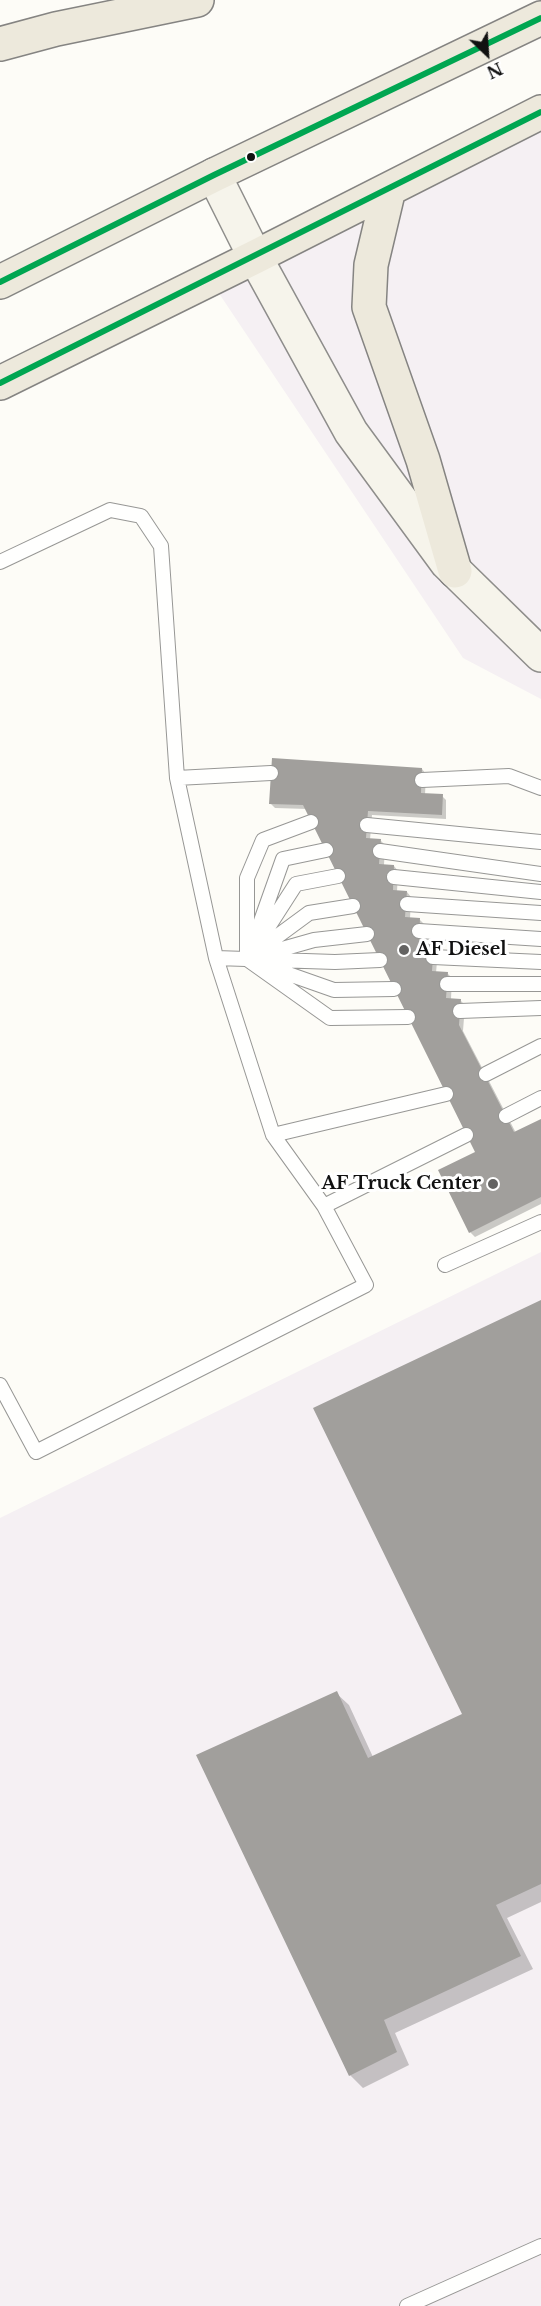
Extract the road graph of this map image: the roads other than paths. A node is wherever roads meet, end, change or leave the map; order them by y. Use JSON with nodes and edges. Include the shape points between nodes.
{"nodes":[{"id":1,"x":197,"y":0,"type":"edge"},
{"id":2,"x":541,"y":18,"type":"edge"},
{"id":3,"x":0,"y":44,"type":"edge"},
{"id":4,"x":541,"y":112,"type":"edge"},
{"id":5,"x":214,"y":175,"type":"junction"},
{"id":6,"x":389,"y":189,"type":"junction"},
{"id":7,"x":255,"y":257,"type":"junction"},
{"id":8,"x":0,"y":282,"type":"edge"},
{"id":9,"x":0,"y":383,"type":"edge"},
{"id":10,"x":0,"y":562,"type":"edge"},
{"id":11,"x":455,"y":571,"type":"junction"},
{"id":12,"x":541,"y":655,"type":"edge"},
{"id":13,"x":271,"y":773,"type":"dead end"},
{"id":14,"x":177,"y":778,"type":"junction"},
{"id":15,"x":422,"y":780,"type":"dead end"},
{"id":16,"x":541,"y":788,"type":"edge"},
{"id":17,"x":311,"y":822,"type":"dead end"},
{"id":18,"x":367,"y":825,"type":"dead end"},
{"id":19,"x":541,"y":842,"type":"edge"},
{"id":20,"x":326,"y":850,"type":"dead end"},
{"id":21,"x":380,"y":851,"type":"dead end"},
{"id":22,"x":541,"y":874,"type":"edge"},
{"id":23,"x":338,"y":876,"type":"dead end"},
{"id":24,"x":394,"y":877,"type":"dead end"},
{"id":25,"x":541,"y":892,"type":"edge"},
{"id":26,"x":406,"y":904,"type":"dead end"},
{"id":27,"x":352,"y":906,"type":"dead end"},
{"id":28,"x":541,"y":913,"type":"edge"},
{"id":29,"x":420,"y":931,"type":"dead end"},
{"id":30,"x":367,"y":934,"type":"dead end"},
{"id":31,"x":541,"y":939,"type":"edge"},
{"id":32,"x":433,"y":957,"type":"dead end"},
{"id":33,"x":216,"y":958,"type":"junction"},
{"id":34,"x":247,"y":959,"type":"junction"},
{"id":35,"x":380,"y":960,"type":"dead end"},
{"id":36,"x":541,"y":962,"type":"edge"},
{"id":37,"x":447,"y":984,"type":"dead end"},
{"id":38,"x":541,"y":984,"type":"edge"},
{"id":39,"x":394,"y":989,"type":"dead end"},
{"id":40,"x":541,"y":1008,"type":"edge"},
{"id":41,"x":460,"y":1011,"type":"dead end"},
{"id":42,"x":408,"y":1017,"type":"dead end"},
{"id":43,"x":541,"y":1046,"type":"edge"},
{"id":44,"x":486,"y":1074,"type":"dead end"},
{"id":45,"x":446,"y":1094,"type":"dead end"},
{"id":46,"x":541,"y":1098,"type":"edge"},
{"id":47,"x":506,"y":1116,"type":"dead end"},
{"id":48,"x":273,"y":1135,"type":"junction"},
{"id":49,"x":466,"y":1135,"type":"dead end"},
{"id":50,"x":324,"y":1206,"type":"junction"},
{"id":51,"x":541,"y":1222,"type":"edge"},
{"id":52,"x":445,"y":1265,"type":"dead end"},
{"id":53,"x":0,"y":1385,"type":"edge"},
{"id":54,"x":541,"y":2246,"type":"edge"},
{"id":55,"x":407,"y":2306,"type":"edge"}],
"edges":[{"from":1,"to":3,"type":"main road"},
{"from":2,"to":5,"type":"main road"},
{"from":4,"to":6,"type":"main road"},
{"from":5,"to":7,"type":"street"},
{"from":5,"to":8,"type":"main road"},
{"from":6,"to":7,"type":"main road"},
{"from":6,"to":11,"type":"main road","via":[[371,265],[369,307],[423,460]]},
{"from":7,"to":9,"type":"main road"},
{"from":7,"to":11,"type":"street","via":[[351,432]]},
{"from":10,"to":14,"type":"lane","via":[[110,510],[141,516],[161,546]]},
{"from":11,"to":12,"type":"street"},
{"from":13,"to":14,"type":"lane"},
{"from":14,"to":33,"type":"lane"},
{"from":15,"to":16,"type":"lane","via":[[509,776]]},
{"from":17,"to":34,"type":"lane","via":[[263,840],[247,878]]},
{"from":18,"to":19,"type":"lane"},
{"from":20,"to":34,"type":"lane","via":[[283,859]]},
{"from":21,"to":22,"type":"lane"},
{"from":23,"to":34,"type":"lane","via":[[296,884]]},
{"from":24,"to":25,"type":"lane"},
{"from":26,"to":28,"type":"lane"},
{"from":27,"to":34,"type":"lane","via":[[309,914]]},
{"from":29,"to":31,"type":"lane"},
{"from":30,"to":34,"type":"lane","via":[[314,940]]},
{"from":32,"to":36,"type":"lane"},
{"from":33,"to":34,"type":"lane"},
{"from":33,"to":48,"type":"lane"},
{"from":34,"to":35,"type":"lane"},
{"from":34,"to":39,"type":"lane","via":[[334,990]]},
{"from":34,"to":42,"type":"lane","via":[[330,1018]]},
{"from":37,"to":38,"type":"lane"},
{"from":40,"to":41,"type":"lane"},
{"from":43,"to":44,"type":"lane"},
{"from":45,"to":48,"type":"lane"},
{"from":46,"to":47,"type":"lane"},
{"from":48,"to":50,"type":"lane"},
{"from":49,"to":50,"type":"lane"},
{"from":50,"to":53,"type":"lane","via":[[366,1285],[36,1452]]},
{"from":51,"to":52,"type":"lane"},
{"from":54,"to":55,"type":"lane"}]}
